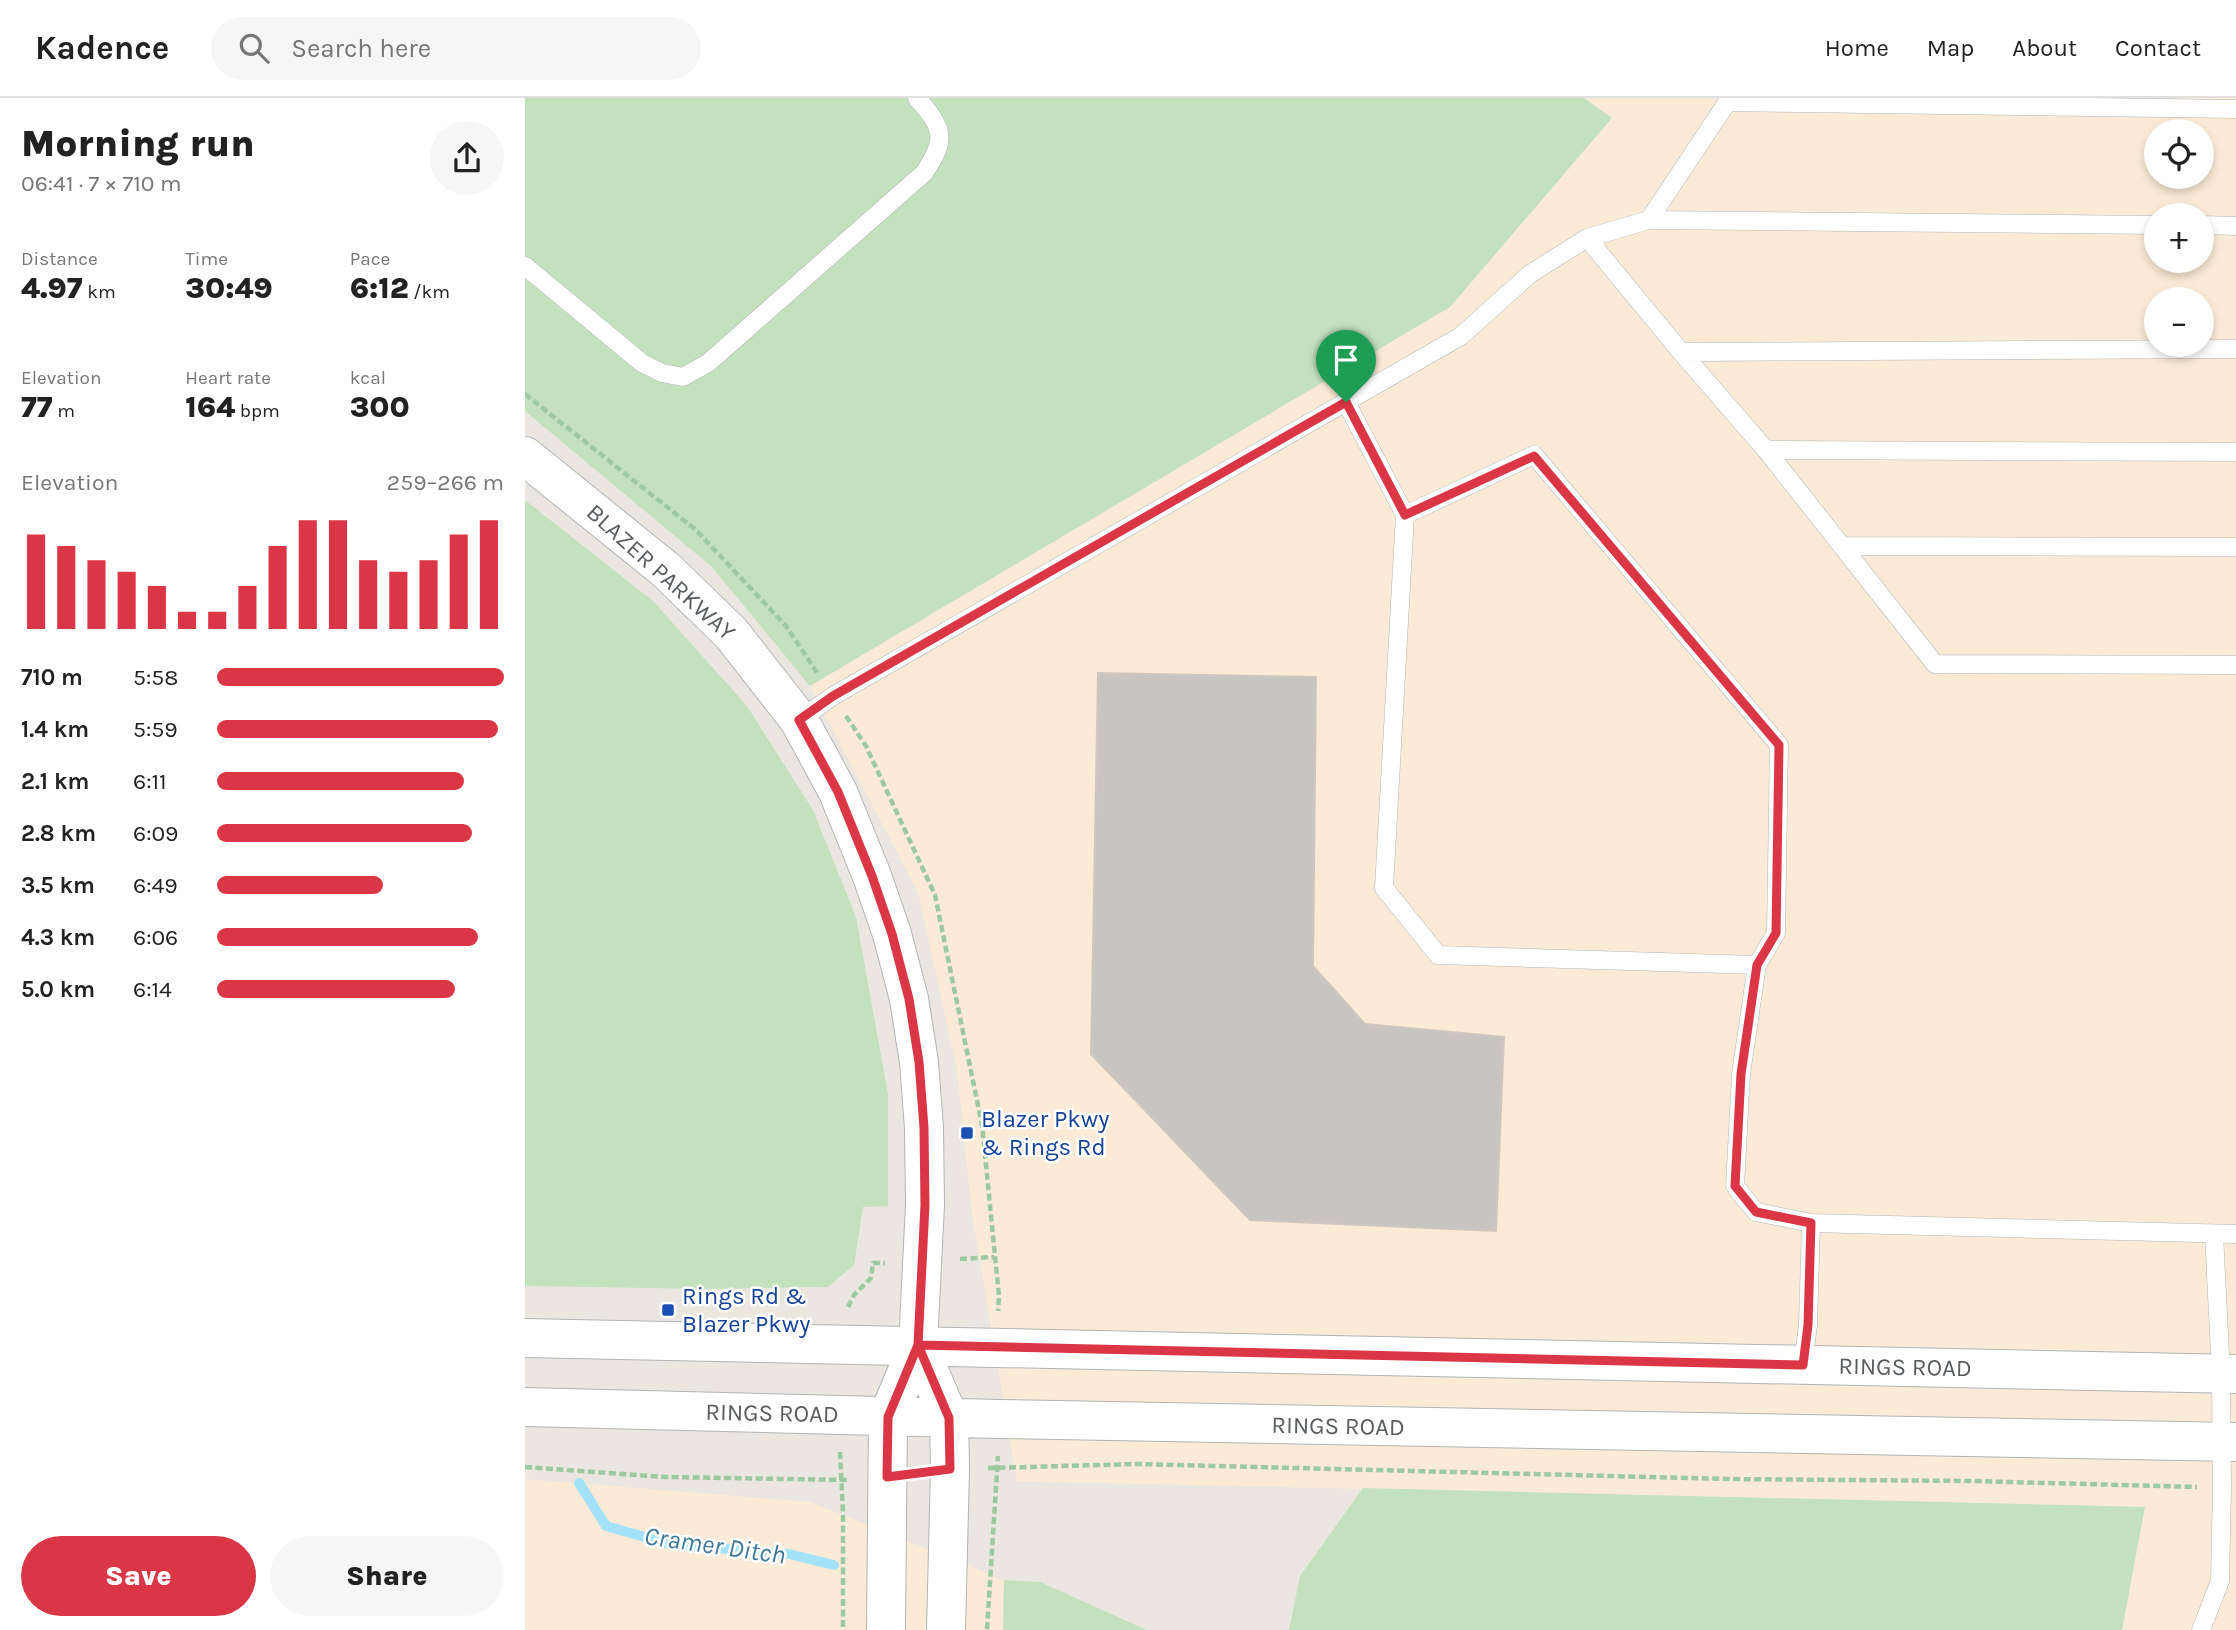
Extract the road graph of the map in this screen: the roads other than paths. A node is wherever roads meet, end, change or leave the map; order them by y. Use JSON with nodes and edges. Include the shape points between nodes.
{"nodes":[{"id":1,"x":917,"y":98,"type":"edge"},
{"id":2,"x":1728,"y":100,"type":"edge"},
{"id":3,"x":2236,"y":109,"type":"edge"},
{"id":4,"x":1650,"y":220,"type":"junction"},
{"id":5,"x":2144,"y":225,"type":"edge"},
{"id":6,"x":2214,"y":225,"type":"edge"},
{"id":7,"x":2236,"y":226,"type":"edge"},
{"id":8,"x":1587,"y":238,"type":"junction"},
{"id":9,"x":525,"y":266,"type":"edge"},
{"id":10,"x":2236,"y":349,"type":"edge"},
{"id":11,"x":1681,"y":352,"type":"junction"},
{"id":12,"x":1346,"y":402,"type":"junction"},
{"id":13,"x":1766,"y":450,"type":"junction"},
{"id":14,"x":2236,"y":452,"type":"edge"},
{"id":15,"x":525,"y":456,"type":"edge"},
{"id":16,"x":1405,"y":515,"type":"junction"},
{"id":17,"x":1842,"y":547,"type":"junction"},
{"id":18,"x":2236,"y":547,"type":"edge"},
{"id":19,"x":2236,"y":665,"type":"edge"},
{"id":20,"x":799,"y":720,"type":"junction"},
{"id":21,"x":1757,"y":965,"type":"junction"},
{"id":22,"x":1811,"y":1223,"type":"junction"},
{"id":23,"x":2214,"y":1234,"type":"junction"},
{"id":24,"x":2236,"y":1234,"type":"edge"},
{"id":25,"x":525,"y":1338,"type":"edge"},
{"id":26,"x":918,"y":1345,"type":"junction"},
{"id":27,"x":1803,"y":1365,"type":"junction"},
{"id":28,"x":2228,"y":1374,"type":"edge"},
{"id":29,"x":525,"y":1407,"type":"edge"},
{"id":30,"x":888,"y":1417,"type":"junction"},
{"id":31,"x":949,"y":1418,"type":"junction"},
{"id":32,"x":2228,"y":1442,"type":"edge"},
{"id":33,"x":886,"y":1630,"type":"edge"},
{"id":34,"x":946,"y":1630,"type":"edge"},
{"id":35,"x":2201,"y":1630,"type":"edge"}],
"edges":[{"from":1,"to":9,"type":"lane","via":[[940,129],[938,152],[924,173],[708,363],[683,377],[642,363]]},
{"from":2,"to":3,"type":"lane"},
{"from":2,"to":4,"type":"lane"},
{"from":4,"to":5,"type":"lane"},
{"from":4,"to":8,"type":"lane"},
{"from":6,"to":7,"type":"lane"},
{"from":8,"to":11,"type":"lane"},
{"from":8,"to":12,"type":"lane","via":[[1530,274],[1461,336]]},
{"from":10,"to":11,"type":"lane"},
{"from":11,"to":13,"type":"lane"},
{"from":12,"to":16,"type":"lane"},
{"from":12,"to":20,"type":"lane","via":[[833,696]]},
{"from":13,"to":14,"type":"lane"},
{"from":13,"to":17,"type":"lane"},
{"from":15,"to":20,"type":"main road","name":"BLAZER PARKWAY","via":[[666,570],[731,633]]},
{"from":16,"to":21,"type":"lane","via":[[1534,456],[1779,745],[1776,933]]},
{"from":16,"to":21,"type":"lane","via":[[1384,888],[1439,955]]},
{"from":17,"to":18,"type":"lane"},
{"from":17,"to":19,"type":"lane","via":[[1935,664]]},
{"from":20,"to":26,"type":"main road","name":"BLAZER PARKWAY","via":[[838,792],[872,876],[909,999],[924,1128]]},
{"from":21,"to":22,"type":"lane","via":[[1741,1074],[1735,1186],[1756,1212]]},
{"from":22,"to":23,"type":"lane"},
{"from":22,"to":27,"type":"lane"},
{"from":23,"to":24,"type":"lane"},
{"from":23,"to":28,"type":"lane"},
{"from":25,"to":26,"type":"main road","name":"RINGS ROAD"},
{"from":26,"to":27,"type":"main road","name":"RINGS ROAD"},
{"from":26,"to":30,"type":"main road","name":"BLAZER PARKWAY"},
{"from":26,"to":31,"type":"main road","name":"BLAZER PARKWAY"},
{"from":27,"to":28,"type":"main road","name":"RINGS ROAD"},
{"from":28,"to":32,"type":"lane"},
{"from":29,"to":30,"type":"main road","name":"RINGS ROAD"},
{"from":30,"to":31,"type":"main road","name":"RINGS ROAD"},
{"from":30,"to":33,"type":"main road","name":"BLAZER PARKWAY"},
{"from":31,"to":32,"type":"main road","name":"RINGS ROAD"},
{"from":31,"to":34,"type":"main road","name":"BLAZER PARKWAY"},
{"from":32,"to":35,"type":"lane","via":[[2220,1581]]}]}
